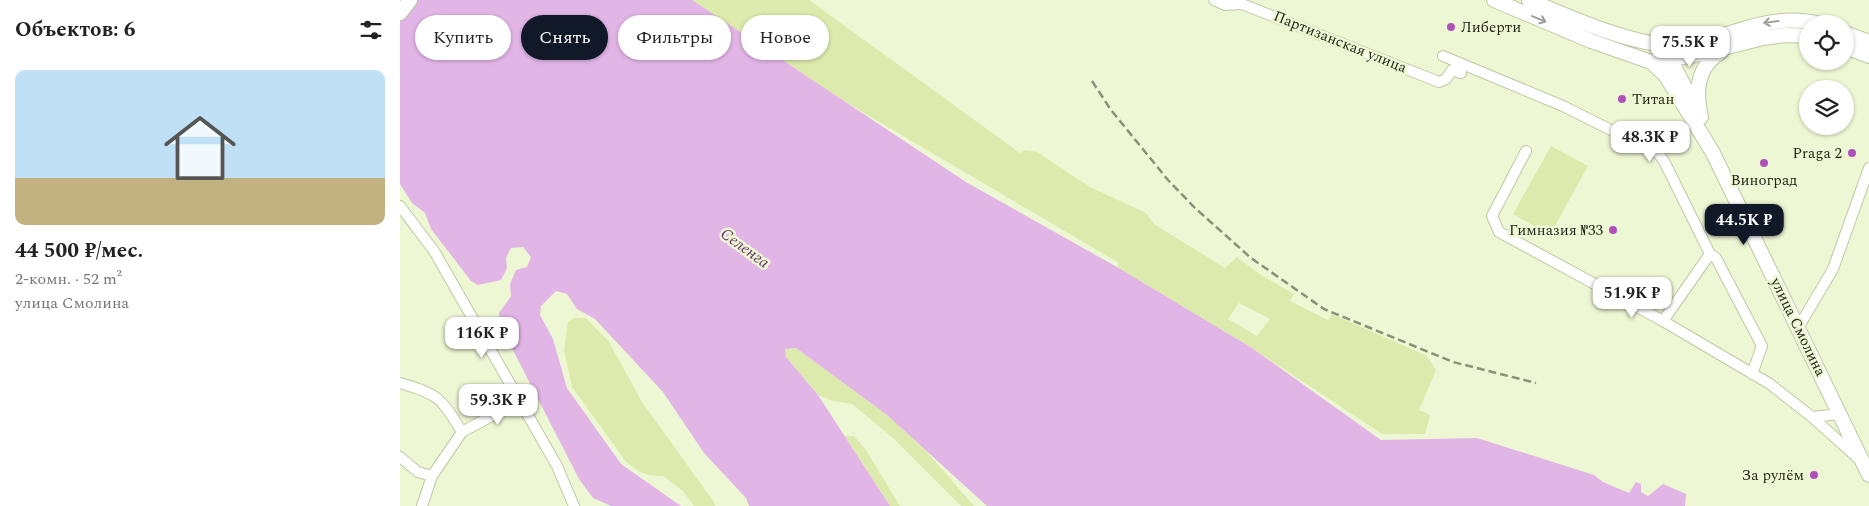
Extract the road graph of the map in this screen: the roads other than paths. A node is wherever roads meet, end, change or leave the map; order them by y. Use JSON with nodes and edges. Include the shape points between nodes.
{"nodes":[{"id":1,"x":410,"y":0,"type":"edge"},
{"id":2,"x":1214,"y":0,"type":"edge"},
{"id":3,"x":1494,"y":0,"type":"edge"},
{"id":4,"x":1529,"y":0,"type":"edge"},
{"id":5,"x":400,"y":14,"type":"edge"},
{"id":6,"x":1799,"y":21,"type":"edge"},
{"id":7,"x":1570,"y":25,"type":"junction"},
{"id":8,"x":1799,"y":36,"type":"edge"},
{"id":9,"x":1854,"y":36,"type":"edge"},
{"id":10,"x":1637,"y":39,"type":"junction"},
{"id":11,"x":1869,"y":42,"type":"edge"},
{"id":12,"x":1675,"y":45,"type":"junction"},
{"id":13,"x":1729,"y":48,"type":"junction"},
{"id":14,"x":1854,"y":50,"type":"edge"},
{"id":15,"x":1443,"y":56,"type":"dead end"},
{"id":16,"x":1869,"y":56,"type":"edge"},
{"id":17,"x":1661,"y":58,"type":"junction"},
{"id":18,"x":1461,"y":72,"type":"dead end"},
{"id":19,"x":1703,"y":122,"type":"junction"},
{"id":20,"x":1526,"y":151,"type":"dead end"},
{"id":21,"x":1713,"y":153,"type":"junction"},
{"id":22,"x":1869,"y":168,"type":"edge"},
{"id":23,"x":1865,"y":190,"type":"edge"},
{"id":24,"x":400,"y":206,"type":"edge"},
{"id":25,"x":1710,"y":254,"type":"junction"},
{"id":26,"x":1663,"y":321,"type":"junction"},
{"id":27,"x":1800,"y":325,"type":"junction"},
{"id":28,"x":1752,"y":374,"type":"junction"},
{"id":29,"x":400,"y":383,"type":"edge"},
{"id":30,"x":516,"y":395,"type":"junction"},
{"id":31,"x":1840,"y":414,"type":"junction"},
{"id":32,"x":1812,"y":417,"type":"junction"},
{"id":33,"x":462,"y":432,"type":"junction"},
{"id":34,"x":400,"y":457,"type":"edge"},
{"id":35,"x":1865,"y":460,"type":"edge"},
{"id":36,"x":1869,"y":475,"type":"edge"},
{"id":37,"x":432,"y":476,"type":"junction"},
{"id":38,"x":422,"y":506,"type":"edge"},
{"id":39,"x":574,"y":506,"type":"edge"}],
"edges":[{"from":1,"to":5,"type":"main road"},
{"from":2,"to":18,"type":"street","name":"Партизанская улица","via":[[1225,5],[1242,4],[1440,82],[1452,70]]},
{"from":3,"to":7,"type":"main road","one_way":true},
{"from":4,"to":7,"type":"main road"},
{"from":6,"to":12,"type":"main road","one_way":true,"via":[[1772,22]]},
{"from":7,"to":10,"type":"main road"},
{"from":7,"to":17,"type":"main road"},
{"from":8,"to":13,"type":"main road","via":[[1763,38]]},
{"from":9,"to":11,"type":"main road"},
{"from":10,"to":12,"type":"main road"},
{"from":10,"to":17,"type":"main road","name":"улица Смолина"},
{"from":12,"to":17,"type":"main road"},
{"from":13,"to":17,"type":"main road"},
{"from":13,"to":19,"type":"main road","via":[[1708,62],[1697,86]]},
{"from":14,"to":16,"type":"main road"},
{"from":15,"to":25,"type":"street","via":[[1563,106],[1659,154]]},
{"from":17,"to":19,"type":"main road","name":"улица Смолина"},
{"from":17,"to":21,"type":"main road","name":"улица Смолина","via":[[1666,76]]},
{"from":19,"to":21,"type":"main road","name":"улица Смолина"},
{"from":19,"to":27,"type":"main road"},
{"from":20,"to":26,"type":"street","via":[[1492,216],[1499,232]]},
{"from":21,"to":27,"type":"main road","name":"улица Смолина"},
{"from":22,"to":23,"type":"street"},
{"from":23,"to":27,"type":"street","via":[[1833,269]]},
{"from":24,"to":30,"type":"street","via":[[434,251]]},
{"from":25,"to":26,"type":"street"},
{"from":25,"to":28,"type":"street","via":[[1716,258],[1762,346]]},
{"from":26,"to":28,"type":"street"},
{"from":27,"to":31,"type":"main road","name":"улица Смолина"},
{"from":27,"to":35,"type":"main road"},
{"from":28,"to":32,"type":"street"},
{"from":29,"to":33,"type":"street","via":[[432,393],[445,405]]},
{"from":30,"to":33,"type":"street","via":[[499,412]]},
{"from":30,"to":39,"type":"street","via":[[557,466]]},
{"from":31,"to":32,"type":"street"},
{"from":31,"to":35,"type":"main road","name":"улица Смолина"},
{"from":32,"to":35,"type":"street"},
{"from":33,"to":37,"type":"street"},
{"from":34,"to":37,"type":"street","via":[[418,472]]},
{"from":35,"to":36,"type":"main road","name":"улица Смолина"},
{"from":37,"to":38,"type":"street"}]}
